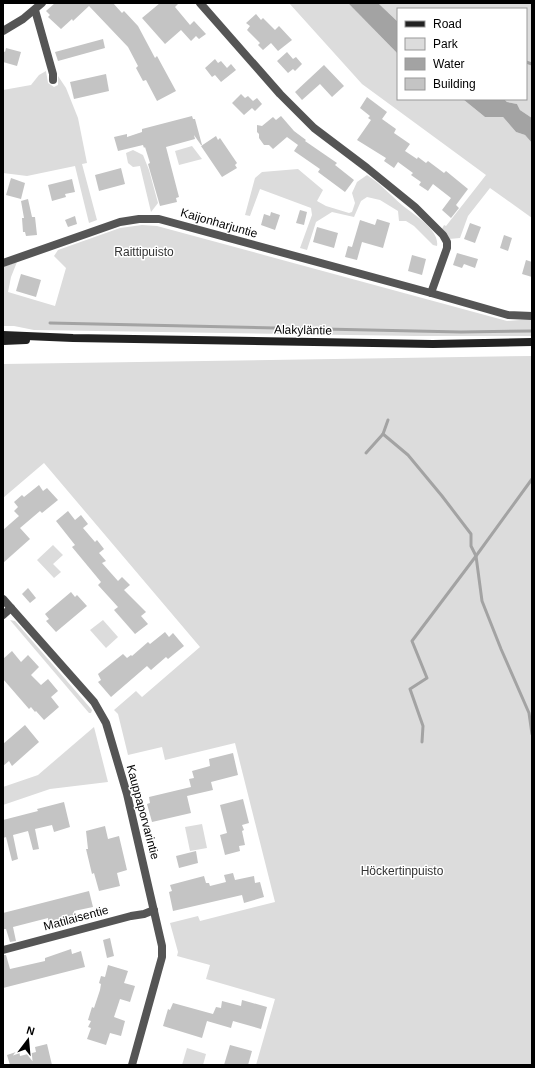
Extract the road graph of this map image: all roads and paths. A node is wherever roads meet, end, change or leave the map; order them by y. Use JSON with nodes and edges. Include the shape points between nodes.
{"nodes":[{"id":1,"x":42,"y":3,"type":"edge"},
{"id":2,"x":200,"y":3,"type":"edge"},
{"id":3,"x":35,"y":10,"type":"junction"},
{"id":4,"x":3,"y":31,"type":"edge"},
{"id":5,"x":53,"y":80,"type":"dead end"},
{"id":6,"x":3,"y":263,"type":"edge"},
{"id":7,"x":431,"y":293,"type":"junction"},
{"id":8,"x":532,"y":316,"type":"edge"},
{"id":9,"x":3,"y":335,"type":"edge"},
{"id":10,"x":73,"y":338,"type":"junction"},
{"id":11,"x":3,"y":341,"type":"edge"},
{"id":12,"x":532,"y":342,"type":"edge"},
{"id":13,"x":3,"y":599,"type":"edge"},
{"id":14,"x":11,"y":608,"type":"junction"},
{"id":15,"x":3,"y":615,"type":"edge"},
{"id":16,"x":154,"y":910,"type":"junction"},
{"id":17,"x":3,"y":950,"type":"edge"},
{"id":18,"x":132,"y":1065,"type":"edge"}],
"edges":[{"from":1,"to":3,"type":"street"},
{"from":2,"to":7,"type":"street","via":[[280,94],[314,128],[367,168],[443,235],[447,242],[446,248]]},
{"from":3,"to":4,"type":"street"},
{"from":3,"to":5,"type":"street"},
{"from":6,"to":7,"type":"street","name":"Kaijonharjuntie","via":[[120,222],[159,219]]},
{"from":7,"to":8,"type":"street","name":"Kaijonharjuntie","via":[[508,315]]},
{"from":9,"to":10,"type":"main road","name":"Alakyläntie"},
{"from":10,"to":11,"type":"main road","name":"Alakyläntie"},
{"from":10,"to":12,"type":"main road","name":"Alakyläntie","via":[[433,344]]},
{"from":13,"to":14,"type":"street","name":"Kauppaporvarintie"},
{"from":14,"to":15,"type":"street"},
{"from":14,"to":16,"type":"street","name":"Kauppaporvarintie","via":[[94,702],[106,723],[132,812]]},
{"from":16,"to":17,"type":"street","name":"Matilaisentie"},
{"from":16,"to":18,"type":"street","name":"Kauppaporvarintie","via":[[162,957]]}]}
